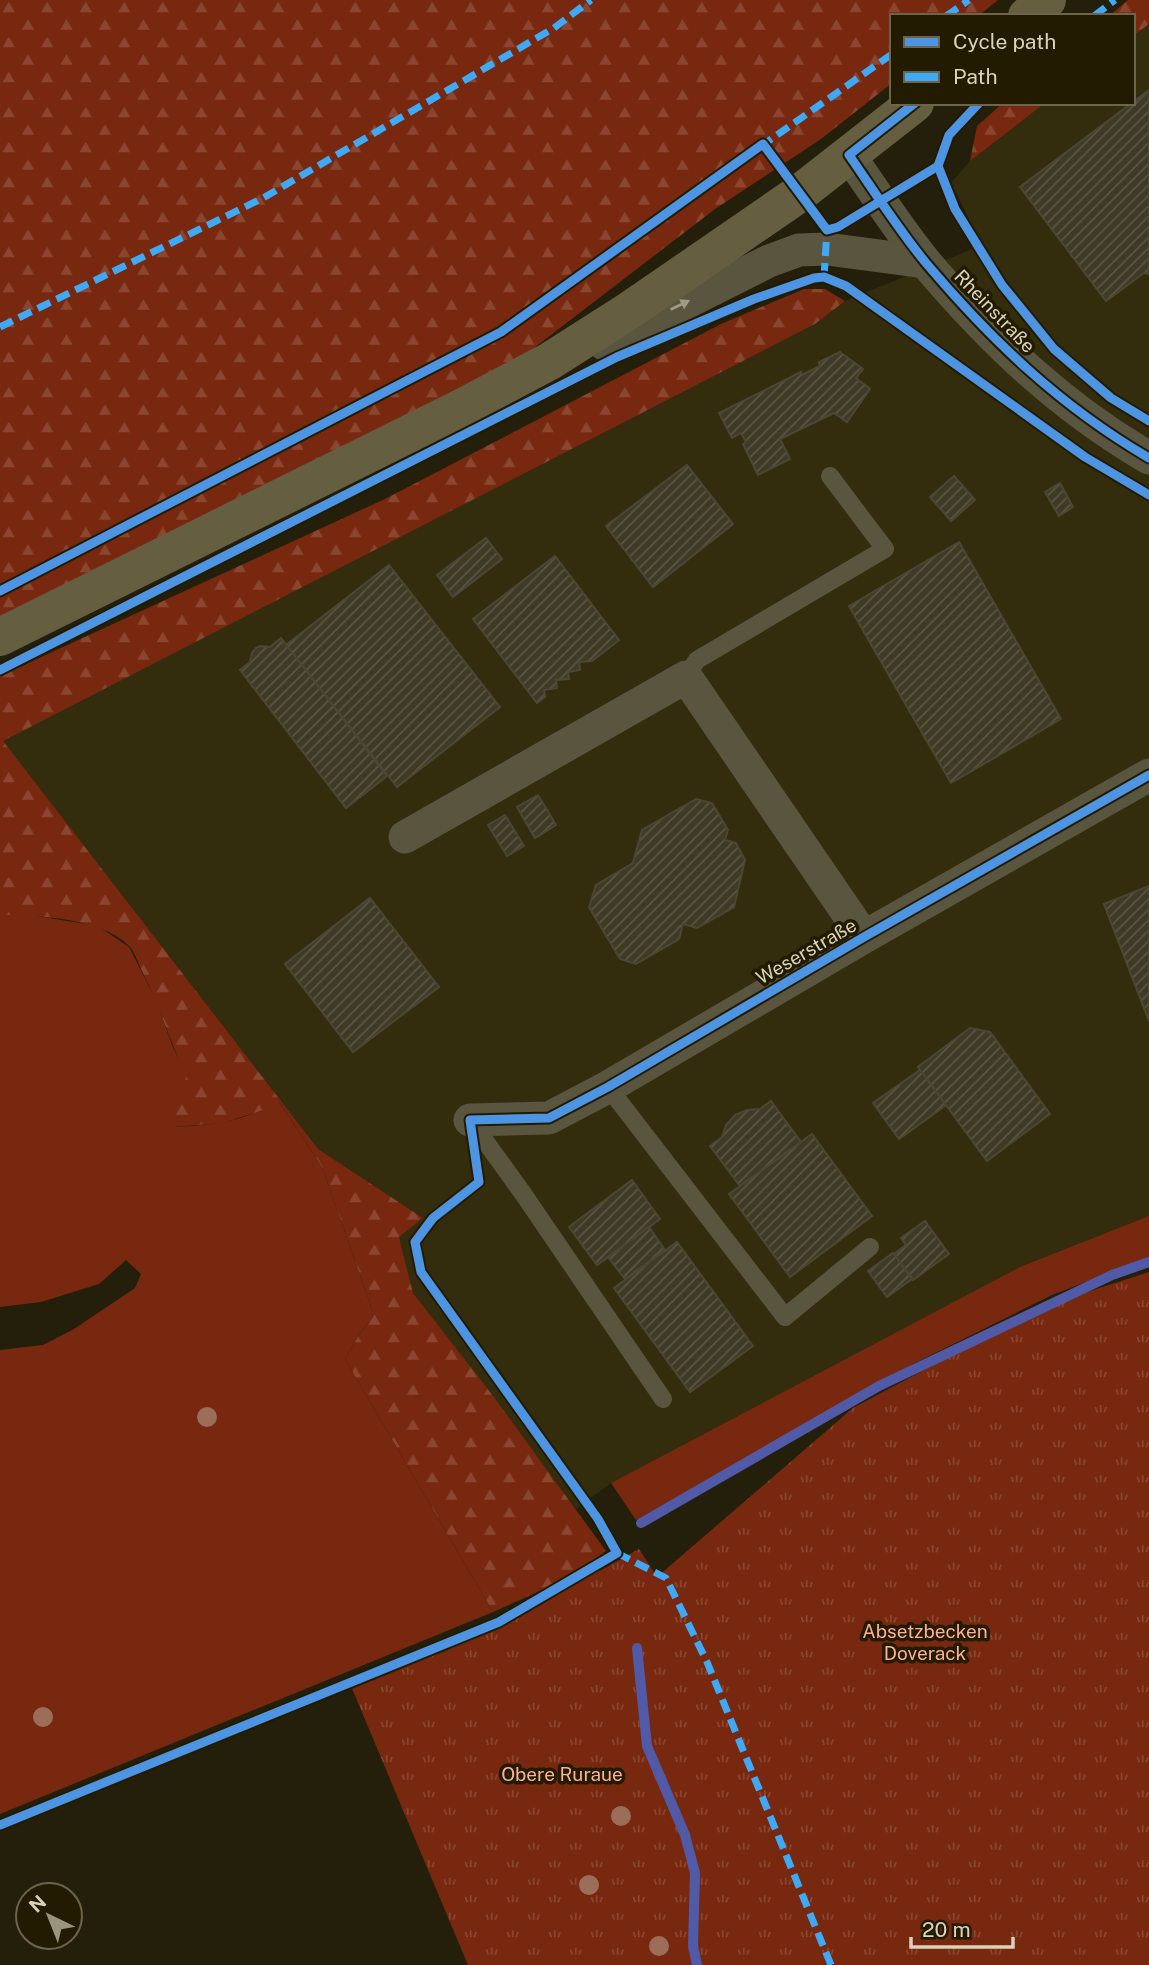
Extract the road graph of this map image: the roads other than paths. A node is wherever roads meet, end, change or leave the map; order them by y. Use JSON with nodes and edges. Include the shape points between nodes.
{"nodes":[{"id":1,"x":1047,"y":0,"type":"edge"},
{"id":2,"x":1030,"y":14,"type":"edge"},
{"id":3,"x":912,"y":105,"type":"edge"},
{"id":4,"x":849,"y":155,"type":"junction"},
{"id":5,"x":925,"y":262,"type":"junction"},
{"id":6,"x":551,"y":361,"type":"junction"},
{"id":7,"x":1149,"y":458,"type":"edge"},
{"id":8,"x":830,"y":476,"type":"dead end"},
{"id":9,"x":0,"y":637,"type":"edge"},
{"id":10,"x":686,"y":677,"type":"junction"},
{"id":11,"x":1149,"y":775,"type":"edge"},
{"id":12,"x":405,"y":837,"type":"dead end"},
{"id":13,"x":864,"y":937,"type":"junction"},
{"id":14,"x":608,"y":1087,"type":"junction"},
{"id":15,"x":470,"y":1120,"type":"joint"},
{"id":16,"x":870,"y":1247,"type":"dead end"},
{"id":17,"x":663,"y":1399,"type":"dead end"}],
"edges":[{"from":1,"to":2,"type":"main road"},
{"from":3,"to":4,"type":"main road"},
{"from":4,"to":5,"type":"street","name":"Rheinstraße"},
{"from":4,"to":6,"type":"main road","via":[[756,224]]},
{"from":6,"to":5,"type":"street","one_way":true,"via":[[579,357],[799,250],[827,249]]},
{"from":5,"to":7,"type":"street","name":"Rheinstraße","via":[[1040,382],[1105,432]]},
{"from":6,"to":9,"type":"main road"},
{"from":8,"to":10,"type":"lane","via":[[885,549],[697,660]]},
{"from":10,"to":12,"type":"street"},
{"from":10,"to":13,"type":"street","name":"Weserstraße"},
{"from":11,"to":13,"type":"street","name":"Weserstraße"},
{"from":13,"to":14,"type":"street","name":"Weserstraße"},
{"from":14,"to":15,"type":"street","name":"Weserstraße","via":[[549,1118]]},
{"from":14,"to":16,"type":"lane","via":[[785,1317]]},
{"from":15,"to":17,"type":"lane"}]}
